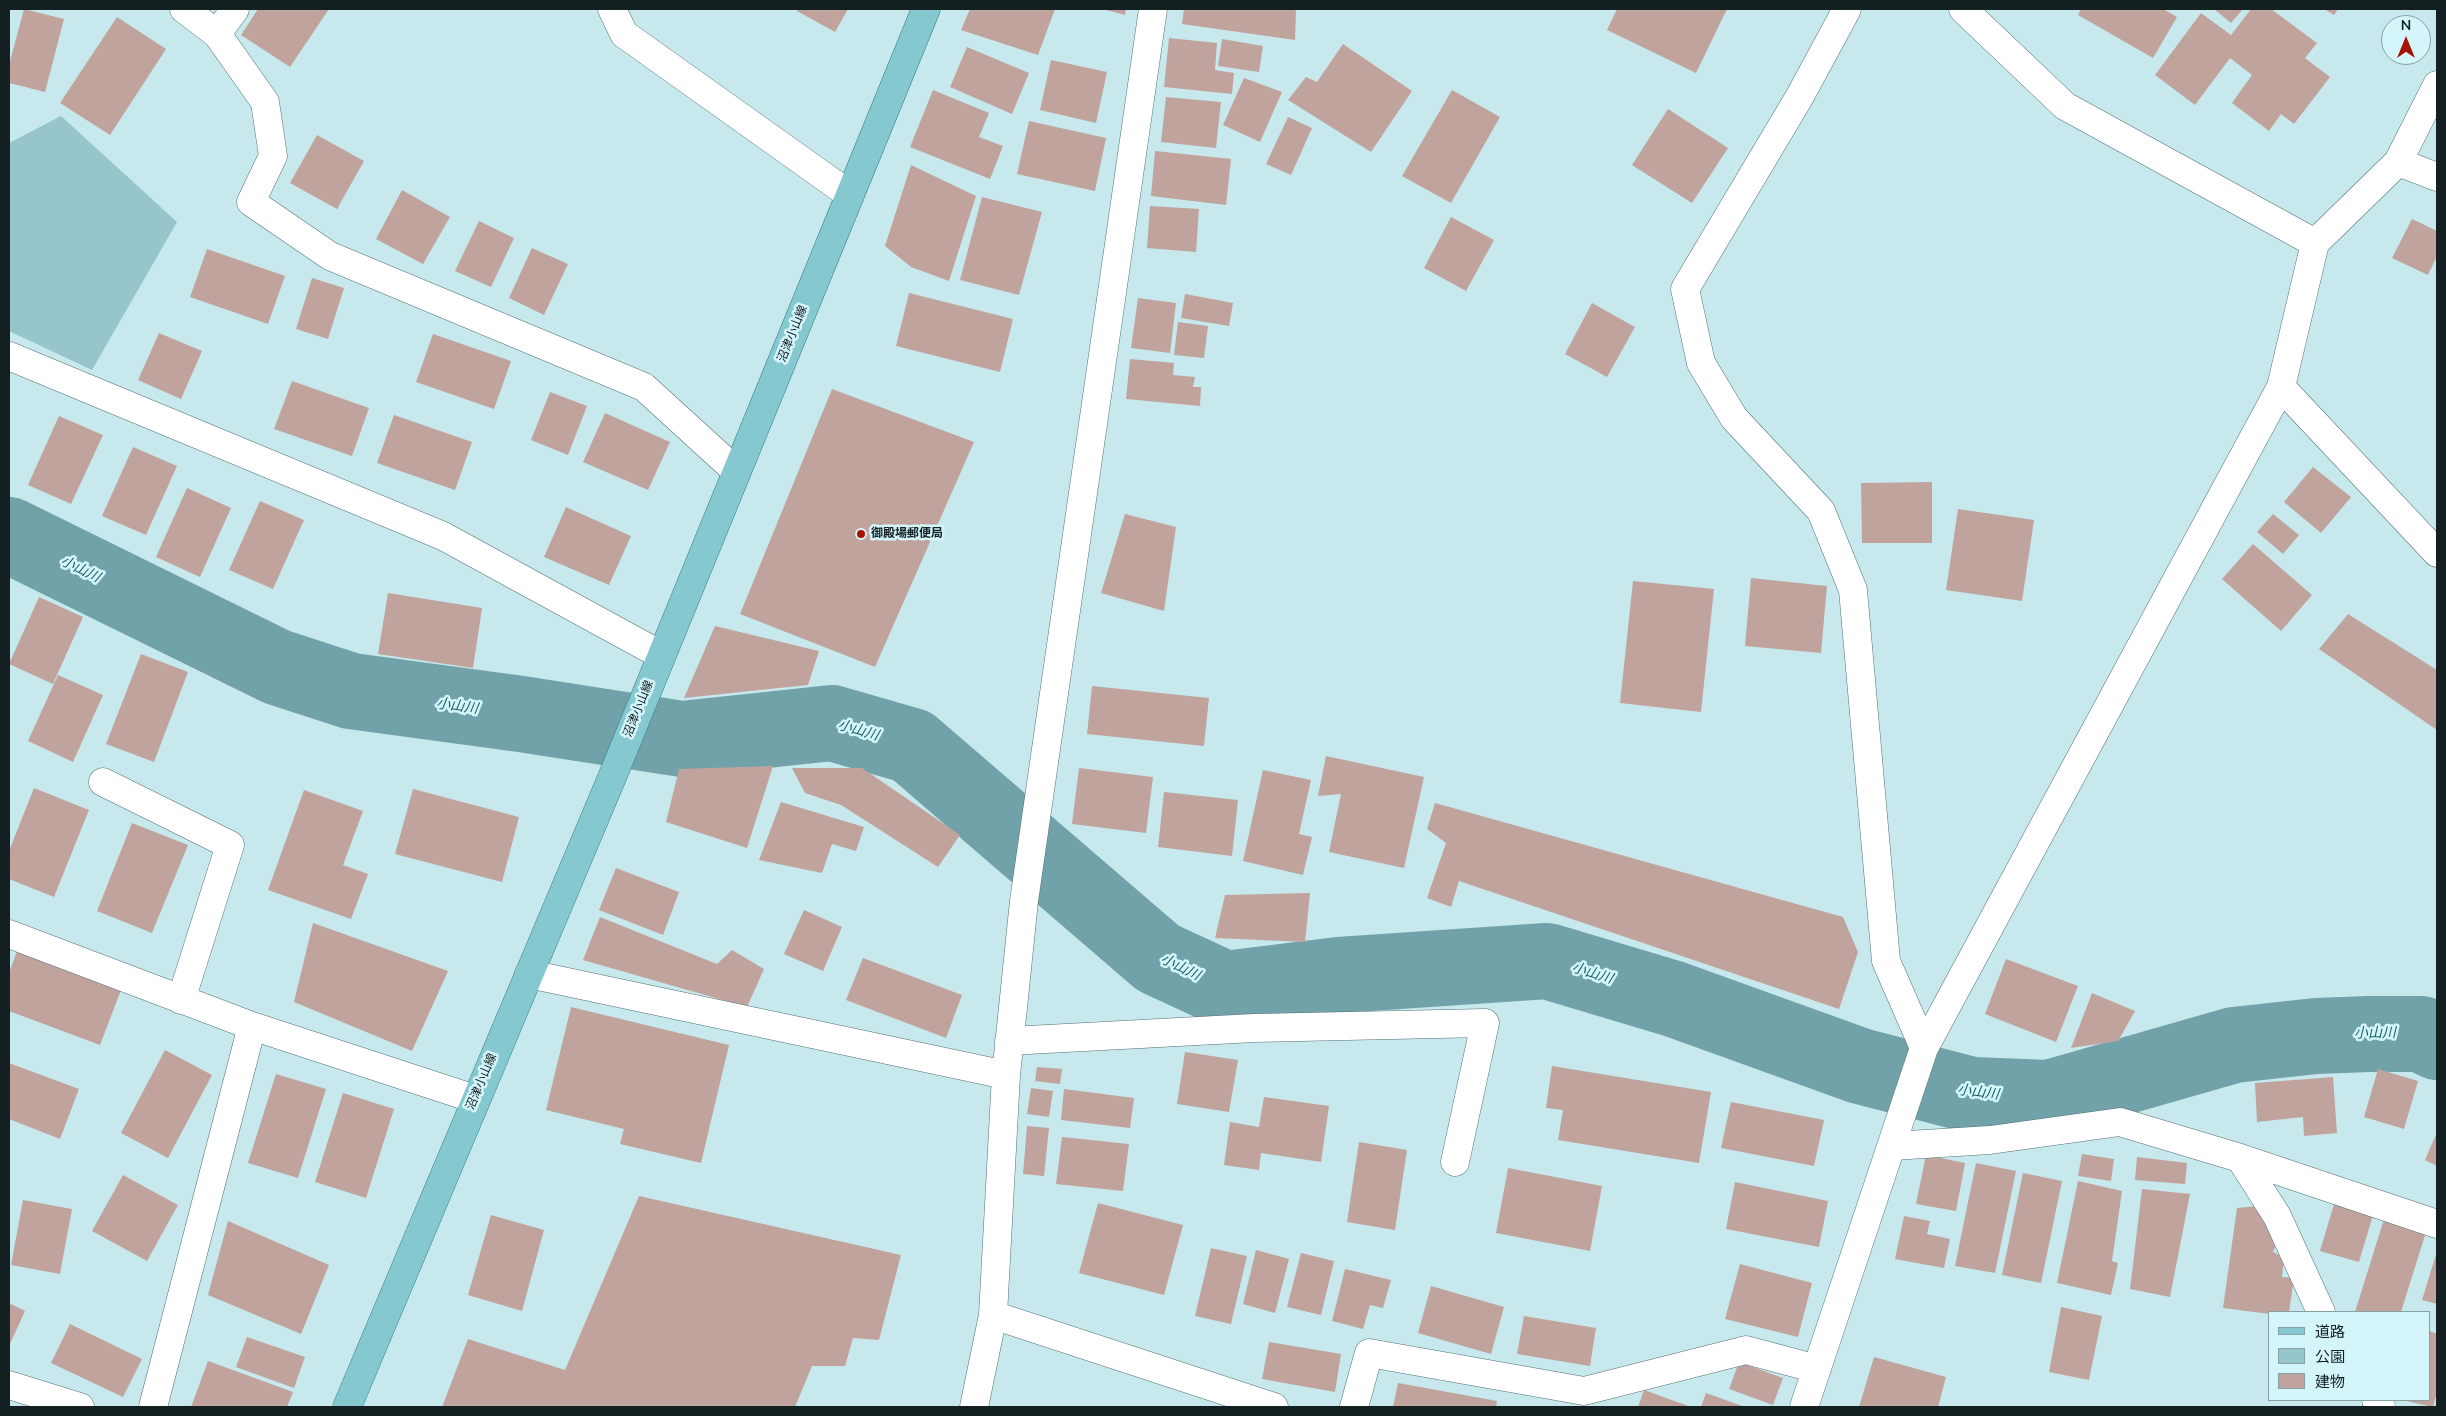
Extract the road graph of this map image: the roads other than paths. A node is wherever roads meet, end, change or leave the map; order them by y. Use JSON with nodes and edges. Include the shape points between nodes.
{"nodes":[{"id":1,"x":184,"y":9,"type":"edge"},
{"id":2,"x":235,"y":9,"type":"edge"},
{"id":3,"x":612,"y":9,"type":"edge"},
{"id":4,"x":926,"y":9,"type":"edge"},
{"id":5,"x":1153,"y":9,"type":"edge"},
{"id":6,"x":1847,"y":9,"type":"edge"},
{"id":7,"x":1962,"y":9,"type":"edge"},
{"id":8,"x":217,"y":34,"type":"junction"},
{"id":9,"x":2437,"y":85,"type":"edge"},
{"id":10,"x":2398,"y":162,"type":"junction"},
{"id":11,"x":2437,"y":177,"type":"edge"},
{"id":12,"x":850,"y":195,"type":"junction"},
{"id":13,"x":2315,"y":243,"type":"junction"},
{"id":14,"x":9,"y":356,"type":"edge"},
{"id":15,"x":2281,"y":387,"type":"junction"},
{"id":16,"x":736,"y":470,"type":"junction"},
{"id":17,"x":2437,"y":553,"type":"edge"},
{"id":18,"x":661,"y":655,"type":"junction"},
{"id":19,"x":103,"y":782,"type":"dead end"},
{"id":20,"x":9,"y":934,"type":"edge"},
{"id":21,"x":530,"y":974,"type":"junction"},
{"id":22,"x":181,"y":1000,"type":"junction"},
{"id":23,"x":252,"y":1026,"type":"junction"},
{"id":24,"x":1010,"y":1040,"type":"junction"},
{"id":25,"x":1924,"y":1048,"type":"junction"},
{"id":26,"x":1006,"y":1075,"type":"junction"},
{"id":27,"x":474,"y":1099,"type":"junction"},
{"id":28,"x":1895,"y":1136,"type":"junction"},
{"id":29,"x":2240,"y":1158,"type":"junction"},
{"id":30,"x":1455,"y":1162,"type":"dead end"},
{"id":31,"x":2437,"y":1224,"type":"edge"},
{"id":32,"x":2321,"y":1311,"type":"edge"},
{"id":33,"x":993,"y":1315,"type":"junction"},
{"id":34,"x":1817,"y":1369,"type":"junction"},
{"id":35,"x":9,"y":1385,"type":"edge"},
{"id":36,"x":80,"y":1407,"type":"edge"},
{"id":37,"x":152,"y":1407,"type":"edge"},
{"id":38,"x":347,"y":1407,"type":"edge"},
{"id":39,"x":974,"y":1407,"type":"edge"},
{"id":40,"x":1274,"y":1407,"type":"edge"},
{"id":41,"x":1354,"y":1407,"type":"edge"},
{"id":42,"x":1804,"y":1407,"type":"edge"}],
"edges":[{"from":1,"to":8,"type":"street"},
{"from":2,"to":8,"type":"street"},
{"from":3,"to":12,"type":"street","via":[[624,34]]},
{"from":4,"to":12,"type":"main road","name":"沼津小山線"},
{"from":5,"to":24,"type":"street","via":[[1024,901]]},
{"from":6,"to":25,"type":"street","via":[[1800,96],[1685,289],[1701,363],[1734,418],[1821,511],[1853,590],[1886,961]]},
{"from":7,"to":13,"type":"street","via":[[2066,106]]},
{"from":8,"to":16,"type":"street","via":[[265,102],[273,156],[251,202],[330,256],[644,386]]},
{"from":9,"to":10,"type":"street"},
{"from":10,"to":11,"type":"street"},
{"from":10,"to":13,"type":"street"},
{"from":12,"to":16,"type":"main road","name":"沼津小山線"},
{"from":13,"to":15,"type":"street"},
{"from":14,"to":18,"type":"street","via":[[443,536]]},
{"from":15,"to":17,"type":"street"},
{"from":15,"to":25,"type":"street"},
{"from":16,"to":18,"type":"main road","name":"沼津小山線"},
{"from":18,"to":21,"type":"main road","name":"沼津小山線"},
{"from":19,"to":22,"type":"street","via":[[230,845]]},
{"from":20,"to":22,"type":"street"},
{"from":21,"to":26,"type":"street"},
{"from":21,"to":27,"type":"main road","name":"沼津小山線"},
{"from":22,"to":23,"type":"street"},
{"from":23,"to":27,"type":"street"},
{"from":23,"to":37,"type":"street"},
{"from":24,"to":26,"type":"street"},
{"from":24,"to":30,"type":"street","via":[[1254,1028],[1485,1023]]},
{"from":25,"to":28,"type":"street"},
{"from":26,"to":33,"type":"street"},
{"from":27,"to":38,"type":"main road","name":"沼津小山線"},
{"from":28,"to":29,"type":"street","via":[[1990,1140],[2120,1122]]},
{"from":28,"to":34,"type":"street"},
{"from":29,"to":31,"type":"street"},
{"from":29,"to":32,"type":"street","via":[[2276,1216]]},
{"from":33,"to":39,"type":"street"},
{"from":33,"to":40,"type":"street"},
{"from":34,"to":41,"type":"street","via":[[1746,1350],[1584,1391],[1369,1353]]},
{"from":34,"to":42,"type":"street"},
{"from":35,"to":36,"type":"street"}]}
